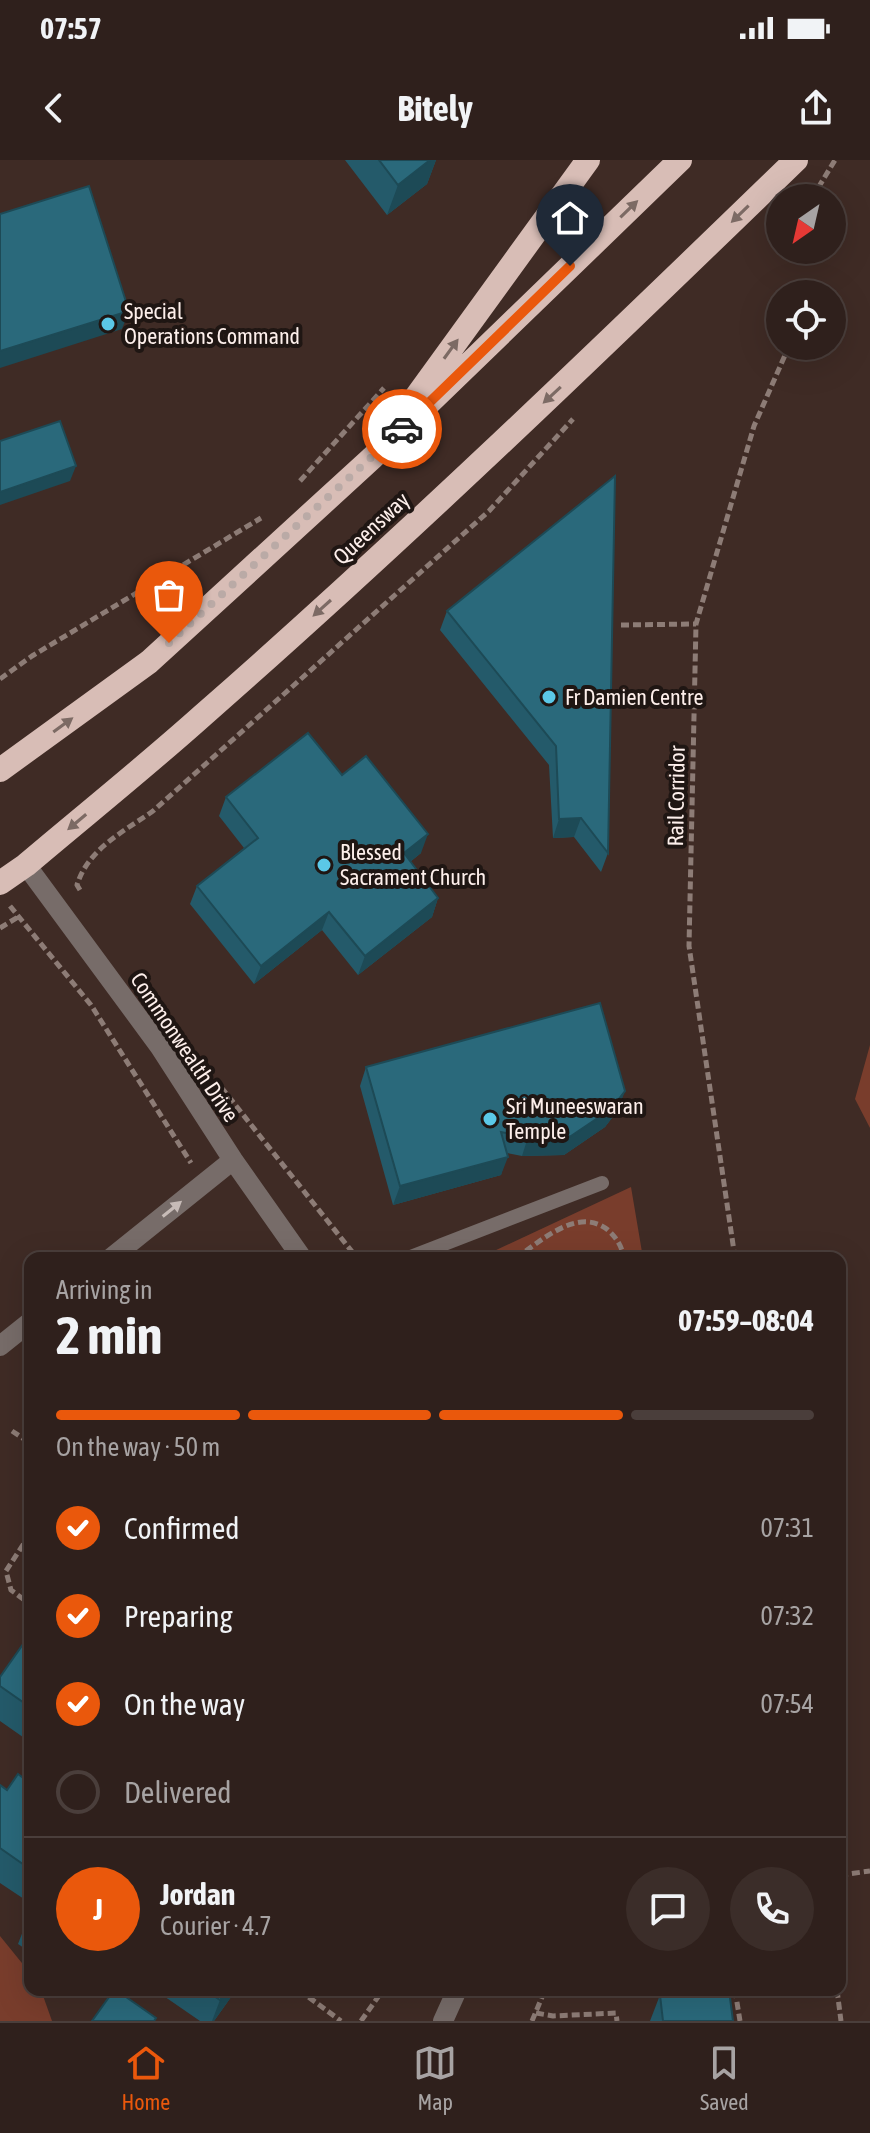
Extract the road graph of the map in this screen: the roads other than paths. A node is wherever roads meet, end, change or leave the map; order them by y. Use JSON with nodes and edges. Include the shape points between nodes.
{"nodes":[{"id":1,"x":588,"y":160,"type":"edge"},
{"id":2,"x":680,"y":160,"type":"edge"},
{"id":3,"x":796,"y":160,"type":"edge"},
{"id":4,"x":372,"y":458,"type":"junction"},
{"id":5,"x":0,"y":770,"type":"edge"},
{"id":6,"x":26,"y":865,"type":"junction"},
{"id":7,"x":4,"y":894,"type":"edge"},
{"id":8,"x":233,"y":1160,"type":"junction"},
{"id":9,"x":602,"y":1183,"type":"dead end"},
{"id":10,"x":118,"y":1252,"type":"edge"},
{"id":11,"x":298,"y":1252,"type":"edge"},
{"id":12,"x":424,"y":1252,"type":"edge"},
{"id":13,"x":24,"y":1327,"type":"edge"},
{"id":14,"x":0,"y":1346,"type":"edge"},
{"id":15,"x":454,"y":1996,"type":"edge"},
{"id":16,"x":443,"y":2021,"type":"edge"}],
"edges":[{"from":4,"to":1,"type":"highway","one_way":true},
{"from":4,"to":2,"type":"highway","one_way":true},
{"from":3,"to":6,"type":"highway","name":"Queensway","one_way":true,"via":[[380,556]]},
{"from":5,"to":4,"type":"highway","one_way":true,"via":[[149,662]]},
{"from":6,"to":7,"type":"highway","name":"Queensway"},
{"from":6,"to":8,"type":"street","name":"Commonwealth Drive","via":[[160,1047]]},
{"from":10,"to":8,"type":"street","one_way":true},
{"from":8,"to":11,"type":"street","name":"Commonwealth Drive"},
{"from":9,"to":12,"type":"lane"},
{"from":13,"to":14,"type":"street"},
{"from":15,"to":16,"type":"street"}]}
